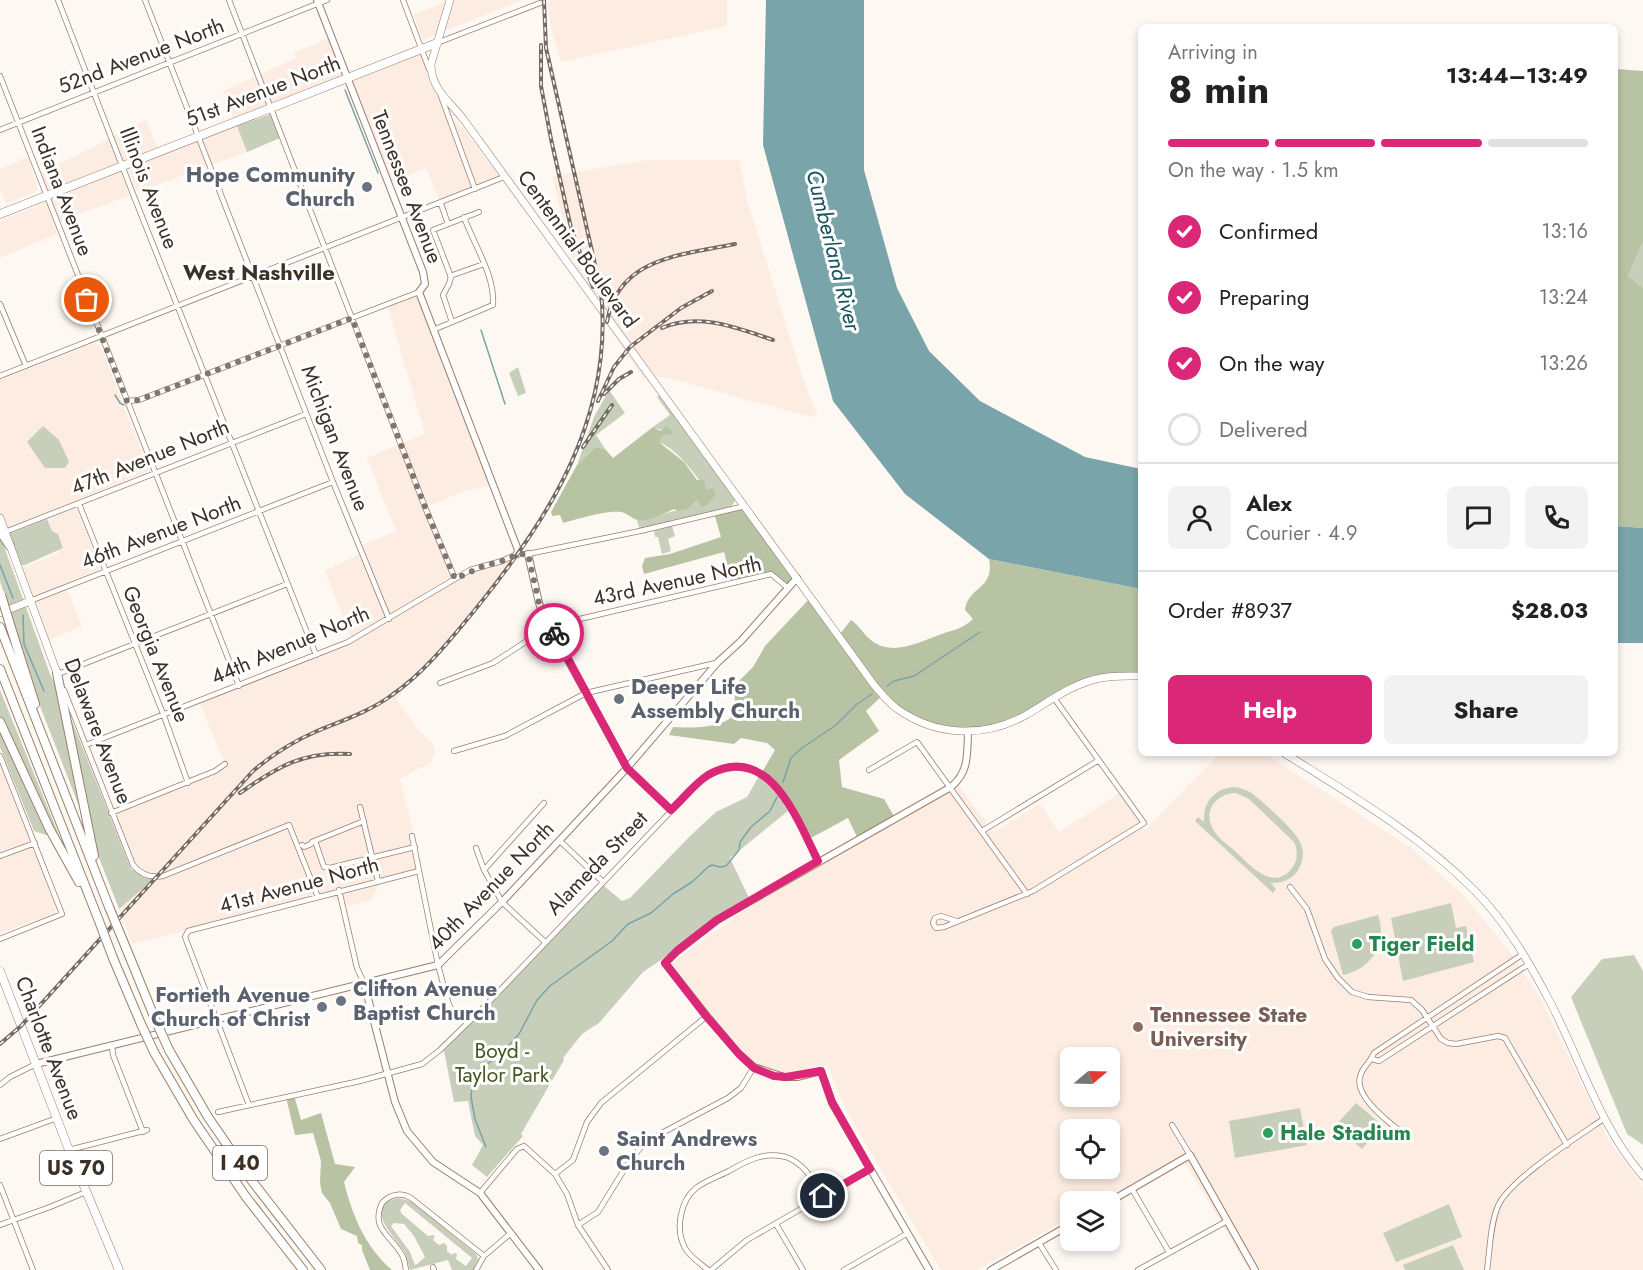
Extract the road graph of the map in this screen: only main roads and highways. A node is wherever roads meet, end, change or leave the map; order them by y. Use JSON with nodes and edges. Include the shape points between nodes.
{"nodes":[{"id":1,"x":450,"y":0,"type":"edge"},
{"id":2,"x":436,"y":43,"type":"junction"},
{"id":3,"x":0,"y":214,"type":"edge"},
{"id":4,"x":0,"y":518,"type":"edge"},
{"id":5,"x":3,"y":531,"type":"edge"},
{"id":6,"x":10,"y":546,"type":"joint"},
{"id":7,"x":1,"y":594,"type":"edge"},
{"id":8,"x":30,"y":602,"type":"junction"},
{"id":9,"x":0,"y":613,"type":"edge"},
{"id":10,"x":1,"y":630,"type":"edge"},
{"id":11,"x":0,"y":669,"type":"edge"},
{"id":12,"x":57,"y":673,"type":"joint"},
{"id":13,"x":1138,"y":676,"type":"edge"},
{"id":14,"x":0,"y":722,"type":"edge"},
{"id":15,"x":42,"y":734,"type":"junction"},
{"id":16,"x":1289,"y":756,"type":"edge"},
{"id":17,"x":100,"y":883,"type":"junction"},
{"id":18,"x":94,"y":908,"type":"junction"},
{"id":19,"x":0,"y":971,"type":"edge"},
{"id":20,"x":1643,"y":1176,"type":"edge"},
{"id":21,"x":119,"y":1270,"type":"edge"},
{"id":22,"x":303,"y":1270,"type":"edge"},
{"id":23,"x":321,"y":1270,"type":"edge"}],
"edges":[{"from":1,"to":2,"type":"main road"},
{"from":2,"to":3,"type":"main road","name":"51st Avenue North"},
{"from":2,"to":13,"type":"main road","name":"Centennial Boulevard","via":[[431,75],[441,96],[455,109],[874,685],[895,708],[923,723],[968,733],[1006,724],[1095,679]]},
{"from":4,"to":5,"type":"main road"},
{"from":5,"to":6,"type":"highway"},
{"from":6,"to":8,"type":"main road","name":"Delaware Avenue"},
{"from":7,"to":15,"type":"highway","bridge":true},
{"from":8,"to":9,"type":"main road","name":"46th Avenue North"},
{"from":8,"to":12,"type":"main road","name":"Delaware Avenue"},
{"from":10,"to":15,"type":"highway","number":"I 40"},
{"from":11,"to":18,"type":"highway","number":"I 40"},
{"from":12,"to":17,"type":"highway"},
{"from":14,"to":18,"type":"highway","via":[[49,828]]},
{"from":15,"to":17,"type":"highway","number":"I 40"},
{"from":16,"to":20,"type":"main road","via":[[1410,834],[1476,891],[1504,924],[1550,1002],[1605,1118]]},
{"from":17,"to":23,"type":"highway","number":"I 40","bridge":true,"via":[[169,1050],[214,1126]]},
{"from":18,"to":22,"type":"highway","number":"I 40","bridge":true,"via":[[154,1052],[206,1139]]},
{"from":19,"to":21,"type":"main road","name":"Charlotte Avenue","number":"US 70"}]}
